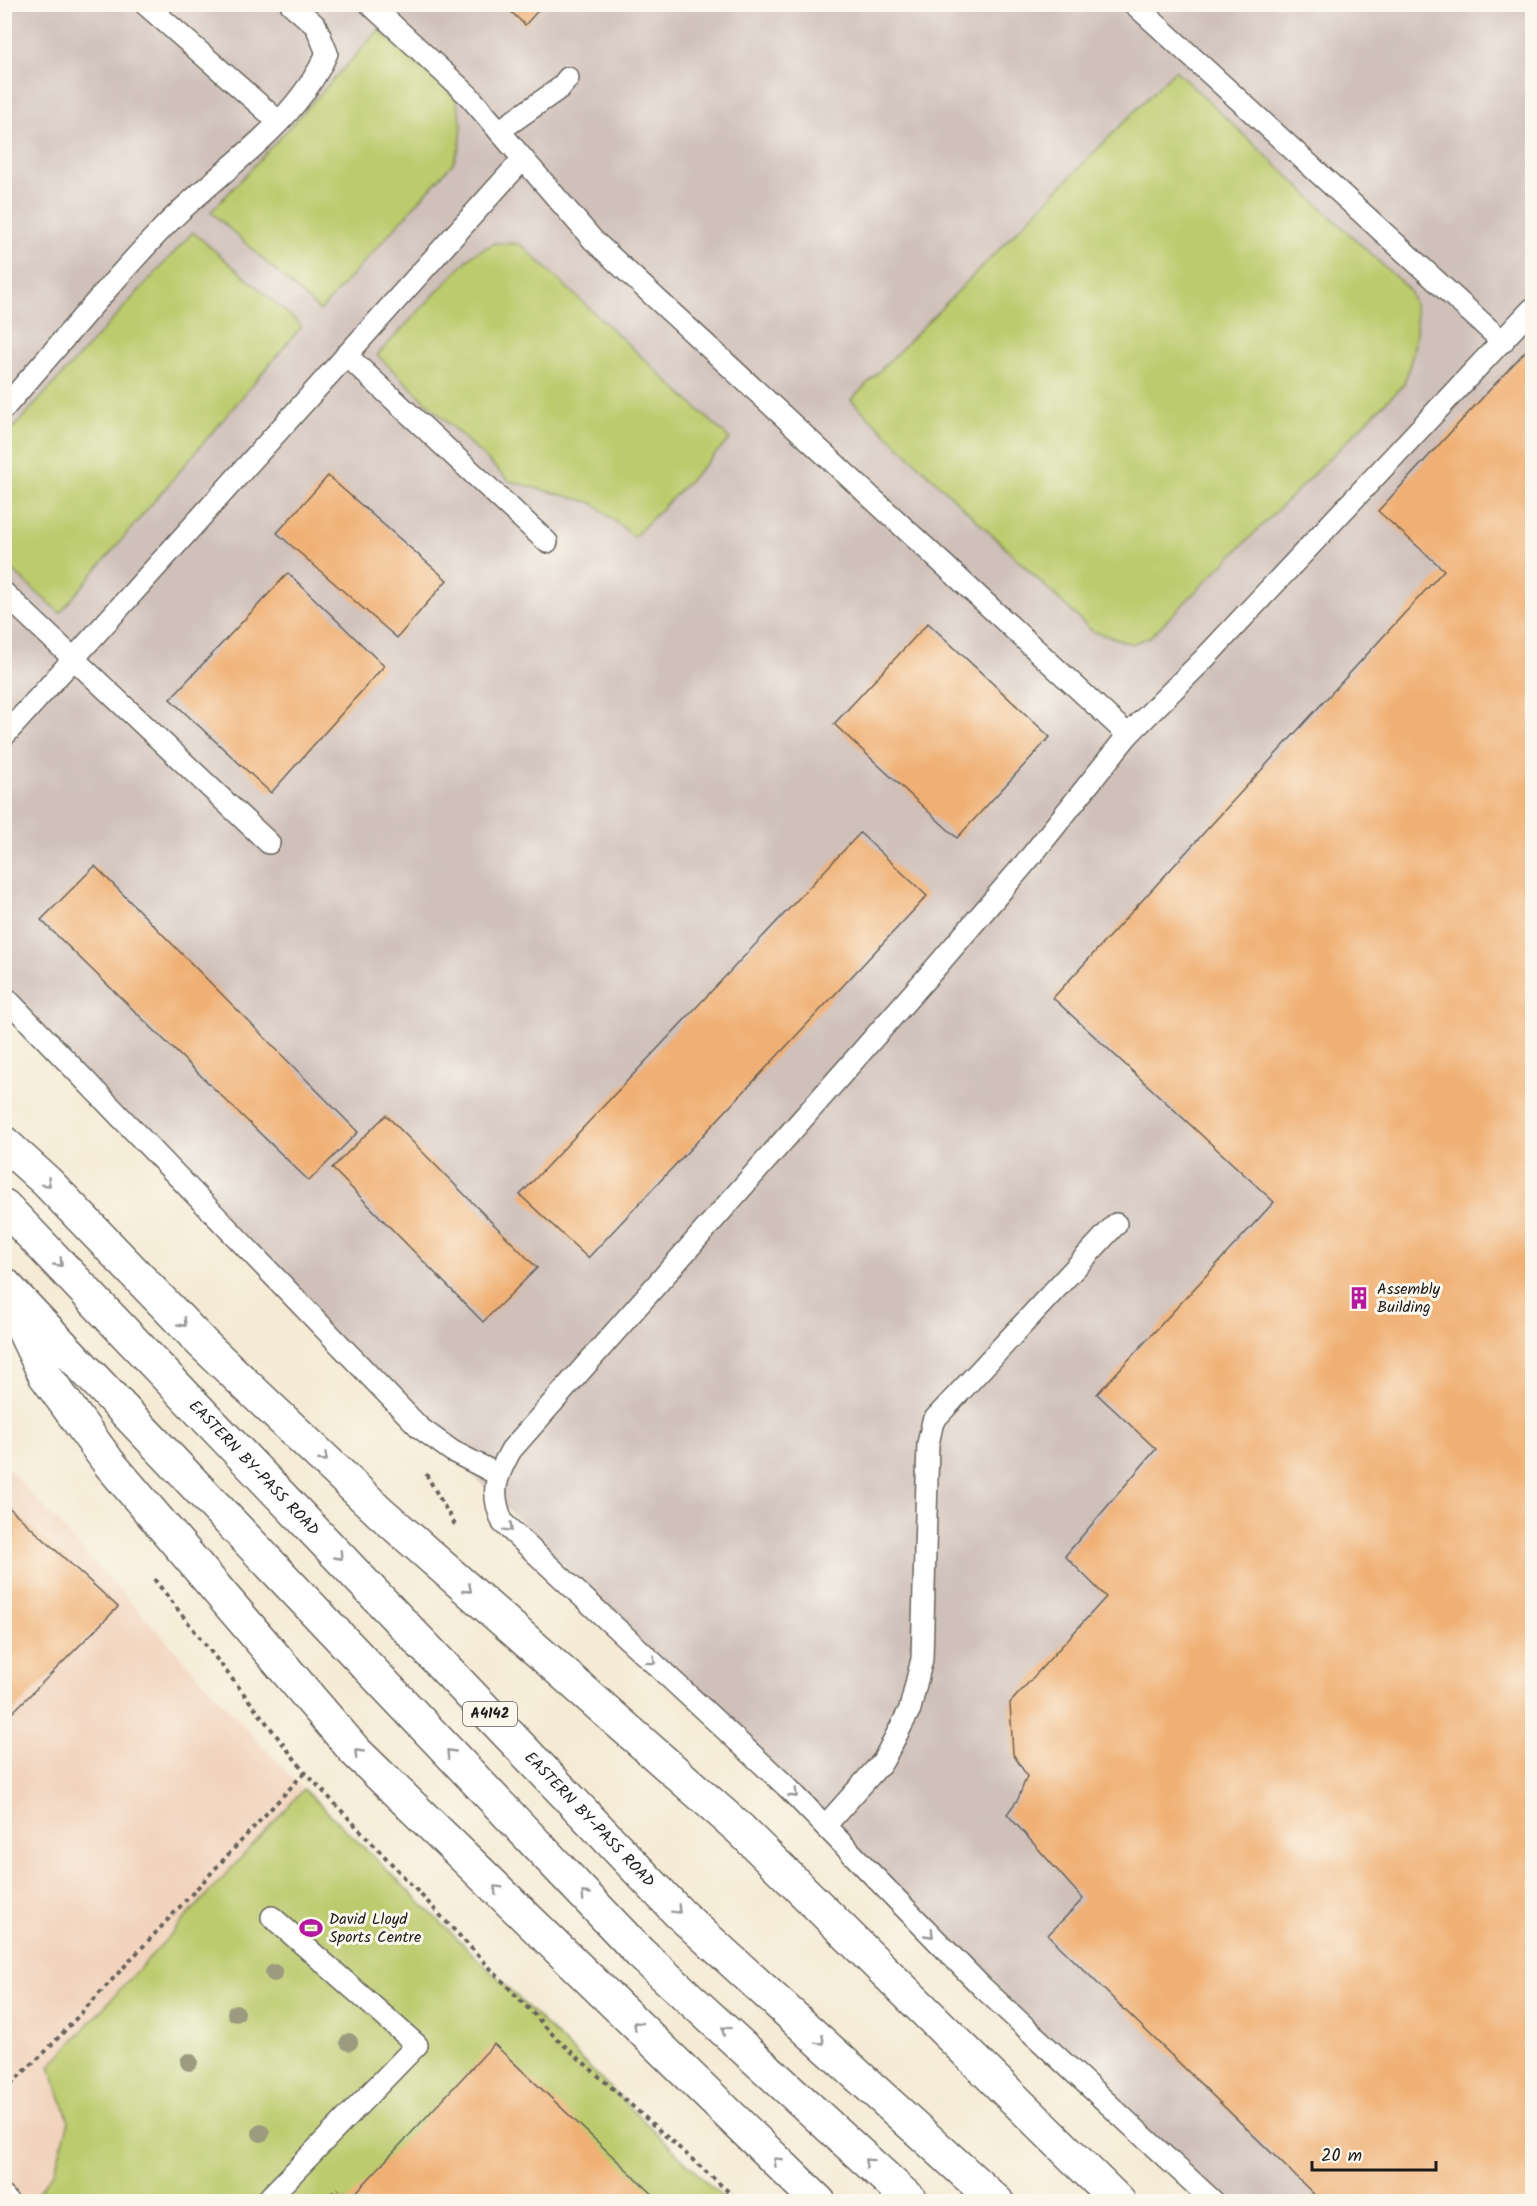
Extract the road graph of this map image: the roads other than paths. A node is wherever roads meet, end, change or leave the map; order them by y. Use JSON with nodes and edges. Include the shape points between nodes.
{"nodes":[{"id":1,"x":145,"y":4,"type":"edge"},
{"id":2,"x":291,"y":4,"type":"edge"},
{"id":3,"x":370,"y":4,"type":"edge"},
{"id":4,"x":1134,"y":4,"type":"edge"},
{"id":5,"x":568,"y":78,"type":"dead end"},
{"id":6,"x":278,"y":121,"type":"junction"},
{"id":7,"x":499,"y":131,"type":"junction"},
{"id":8,"x":523,"y":159,"type":"junction"},
{"id":9,"x":1533,"y":309,"type":"edge"},
{"id":10,"x":1503,"y":342,"type":"junction"},
{"id":11,"x":346,"y":355,"type":"junction"},
{"id":12,"x":4,"y":408,"type":"edge"},
{"id":13,"x":547,"y":542,"type":"dead end"},
{"id":14,"x":4,"y":593,"type":"edge"},
{"id":15,"x":72,"y":659,"type":"junction"},
{"id":16,"x":1128,"y":735,"type":"junction"},
{"id":17,"x":4,"y":736,"type":"edge"},
{"id":18,"x":269,"y":843,"type":"dead end"},
{"id":19,"x":4,"y":996,"type":"edge"},
{"id":20,"x":4,"y":1143,"type":"edge"},
{"id":21,"x":4,"y":1206,"type":"edge"},
{"id":22,"x":1116,"y":1224,"type":"dead end"},
{"id":23,"x":4,"y":1284,"type":"edge"},
{"id":24,"x":4,"y":1290,"type":"edge"},
{"id":25,"x":497,"y":1474,"type":"junction"},
{"id":26,"x":825,"y":1826,"type":"junction"},
{"id":27,"x":272,"y":1917,"type":"dead end"},
{"id":28,"x":4,"y":2198,"type":"edge"},
{"id":29,"x":8,"y":2202,"type":"edge"},
{"id":30,"x":265,"y":2202,"type":"edge"},
{"id":31,"x":819,"y":2202,"type":"edge"},
{"id":32,"x":912,"y":2202,"type":"edge"},
{"id":33,"x":997,"y":2202,"type":"edge"},
{"id":34,"x":1119,"y":2202,"type":"edge"},
{"id":35,"x":1214,"y":2202,"type":"edge"}],
"edges":[{"from":1,"to":6,"type":"lane"},
{"from":2,"to":6,"type":"lane","via":[[316,26],[327,53],[315,80]]},
{"from":3,"to":7,"type":"lane","via":[[469,96]]},
{"from":4,"to":10,"type":"lane"},
{"from":5,"to":7,"type":"lane","via":[[560,88]]},
{"from":6,"to":12,"type":"lane","via":[[163,228]]},
{"from":7,"to":8,"type":"lane"},
{"from":8,"to":11,"type":"lane"},
{"from":8,"to":16,"type":"lane","via":[[593,240]]},
{"from":9,"to":10,"type":"lane"},
{"from":10,"to":16,"type":"lane"},
{"from":11,"to":13,"type":"lane"},
{"from":11,"to":15,"type":"lane"},
{"from":14,"to":15,"type":"lane"},
{"from":15,"to":17,"type":"lane"},
{"from":15,"to":18,"type":"lane"},
{"from":16,"to":25,"type":"lane","via":[[1032,855],[511,1450]]},
{"from":19,"to":25,"type":"lane","via":[[420,1428],[452,1451]]},
{"from":20,"to":34,"type":"highway","one_way":true,"via":[[47,1182],[202,1343],[372,1504],[740,1829]]},
{"from":21,"to":33,"type":"highway","name":"EASTERN BY-PASS ROAD","number":"A4142","one_way":true,"via":[[679,1913]]},
{"from":22,"to":26,"type":"lane","via":[[933,1421],[928,1444],[922,1659],[910,1709],[883,1761]]},
{"from":32,"to":23,"type":"highway","one_way":true,"via":[[640,1953]]},
{"from":31,"to":24,"type":"highway","one_way":true,"via":[[355,1751],[109,1463],[45,1374]]},
{"from":25,"to":26,"type":"lane","one_way":true,"via":[[494,1502],[503,1523]]},
{"from":26,"to":35,"type":"lane","one_way":true,"via":[[982,1987]]},
{"from":27,"to":30,"type":"lane","via":[[417,2045]]},
{"from":28,"to":29,"type":"lane"}]}
